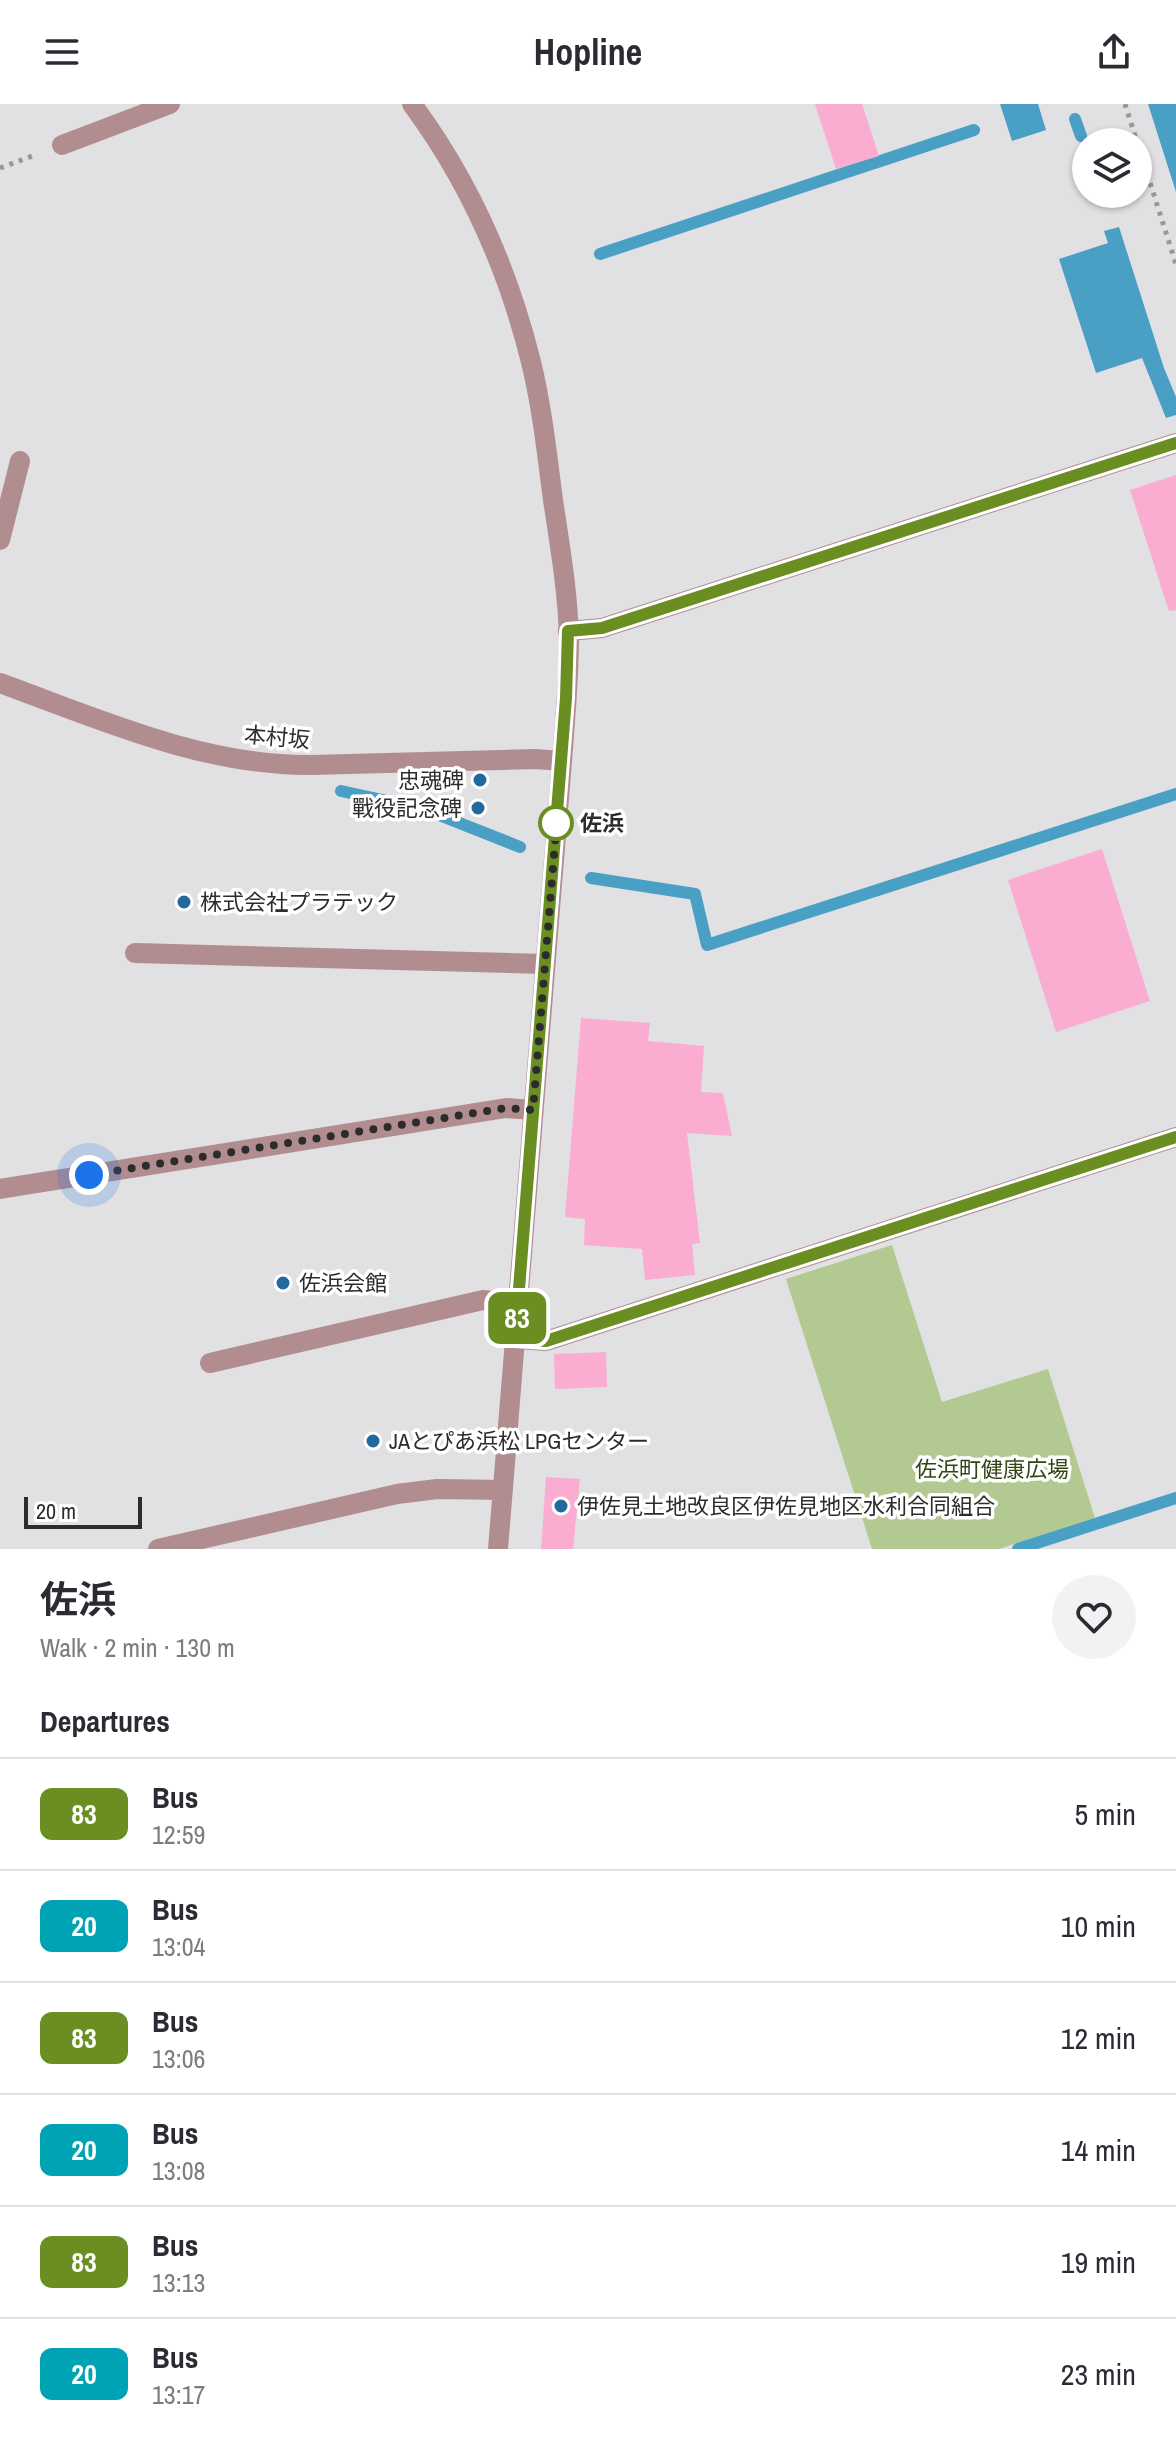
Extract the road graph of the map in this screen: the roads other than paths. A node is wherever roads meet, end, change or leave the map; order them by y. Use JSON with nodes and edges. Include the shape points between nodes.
{"nodes":[{"id":1,"x":170,"y":104,"type":"edge"},
{"id":2,"x":412,"y":104,"type":"edge"},
{"id":3,"x":62,"y":145,"type":"road end"},
{"id":4,"x":1176,"y":443,"type":"edge"},
{"id":5,"x":20,"y":461,"type":"dead end"},
{"id":6,"x":0,"y":540,"type":"edge"},
{"id":7,"x":568,"y":631,"type":"junction"},
{"id":8,"x":0,"y":683,"type":"edge"},
{"id":9,"x":562,"y":761,"type":"junction"},
{"id":10,"x":135,"y":953,"type":"dead end"},
{"id":11,"x":545,"y":964,"type":"junction"},
{"id":12,"x":533,"y":1110,"type":"junction"},
{"id":13,"x":1176,"y":1137,"type":"edge"},
{"id":14,"x":0,"y":1189,"type":"edge"},
{"id":15,"x":518,"y":1303,"type":"junction"},
{"id":16,"x":515,"y":1339,"type":"junction"},
{"id":17,"x":210,"y":1363,"type":"dead end"},
{"id":18,"x":503,"y":1490,"type":"junction"},
{"id":19,"x":158,"y":1549,"type":"edge"},
{"id":20,"x":498,"y":1549,"type":"edge"}],
"edges":[{"from":1,"to":3,"type":"street"},
{"from":2,"to":7,"type":"street","via":[[462,181],[514,301],[543,428]]},
{"from":4,"to":7,"type":"street","via":[[602,628]]},
{"from":5,"to":6,"type":"street"},
{"from":7,"to":9,"type":"street"},
{"from":8,"to":9,"type":"street","name":"本村坂","via":[[181,746],[273,763]]},
{"from":9,"to":11,"type":"street"},
{"from":10,"to":11,"type":"street"},
{"from":11,"to":12,"type":"street"},
{"from":12,"to":14,"type":"street","via":[[506,1108]]},
{"from":12,"to":15,"type":"street"},
{"from":13,"to":16,"type":"street","via":[[546,1341]]},
{"from":15,"to":16,"type":"street"},
{"from":15,"to":17,"type":"street","via":[[483,1300]]},
{"from":16,"to":18,"type":"street"},
{"from":18,"to":19,"type":"street","via":[[397,1494]]},
{"from":18,"to":20,"type":"street"}]}
